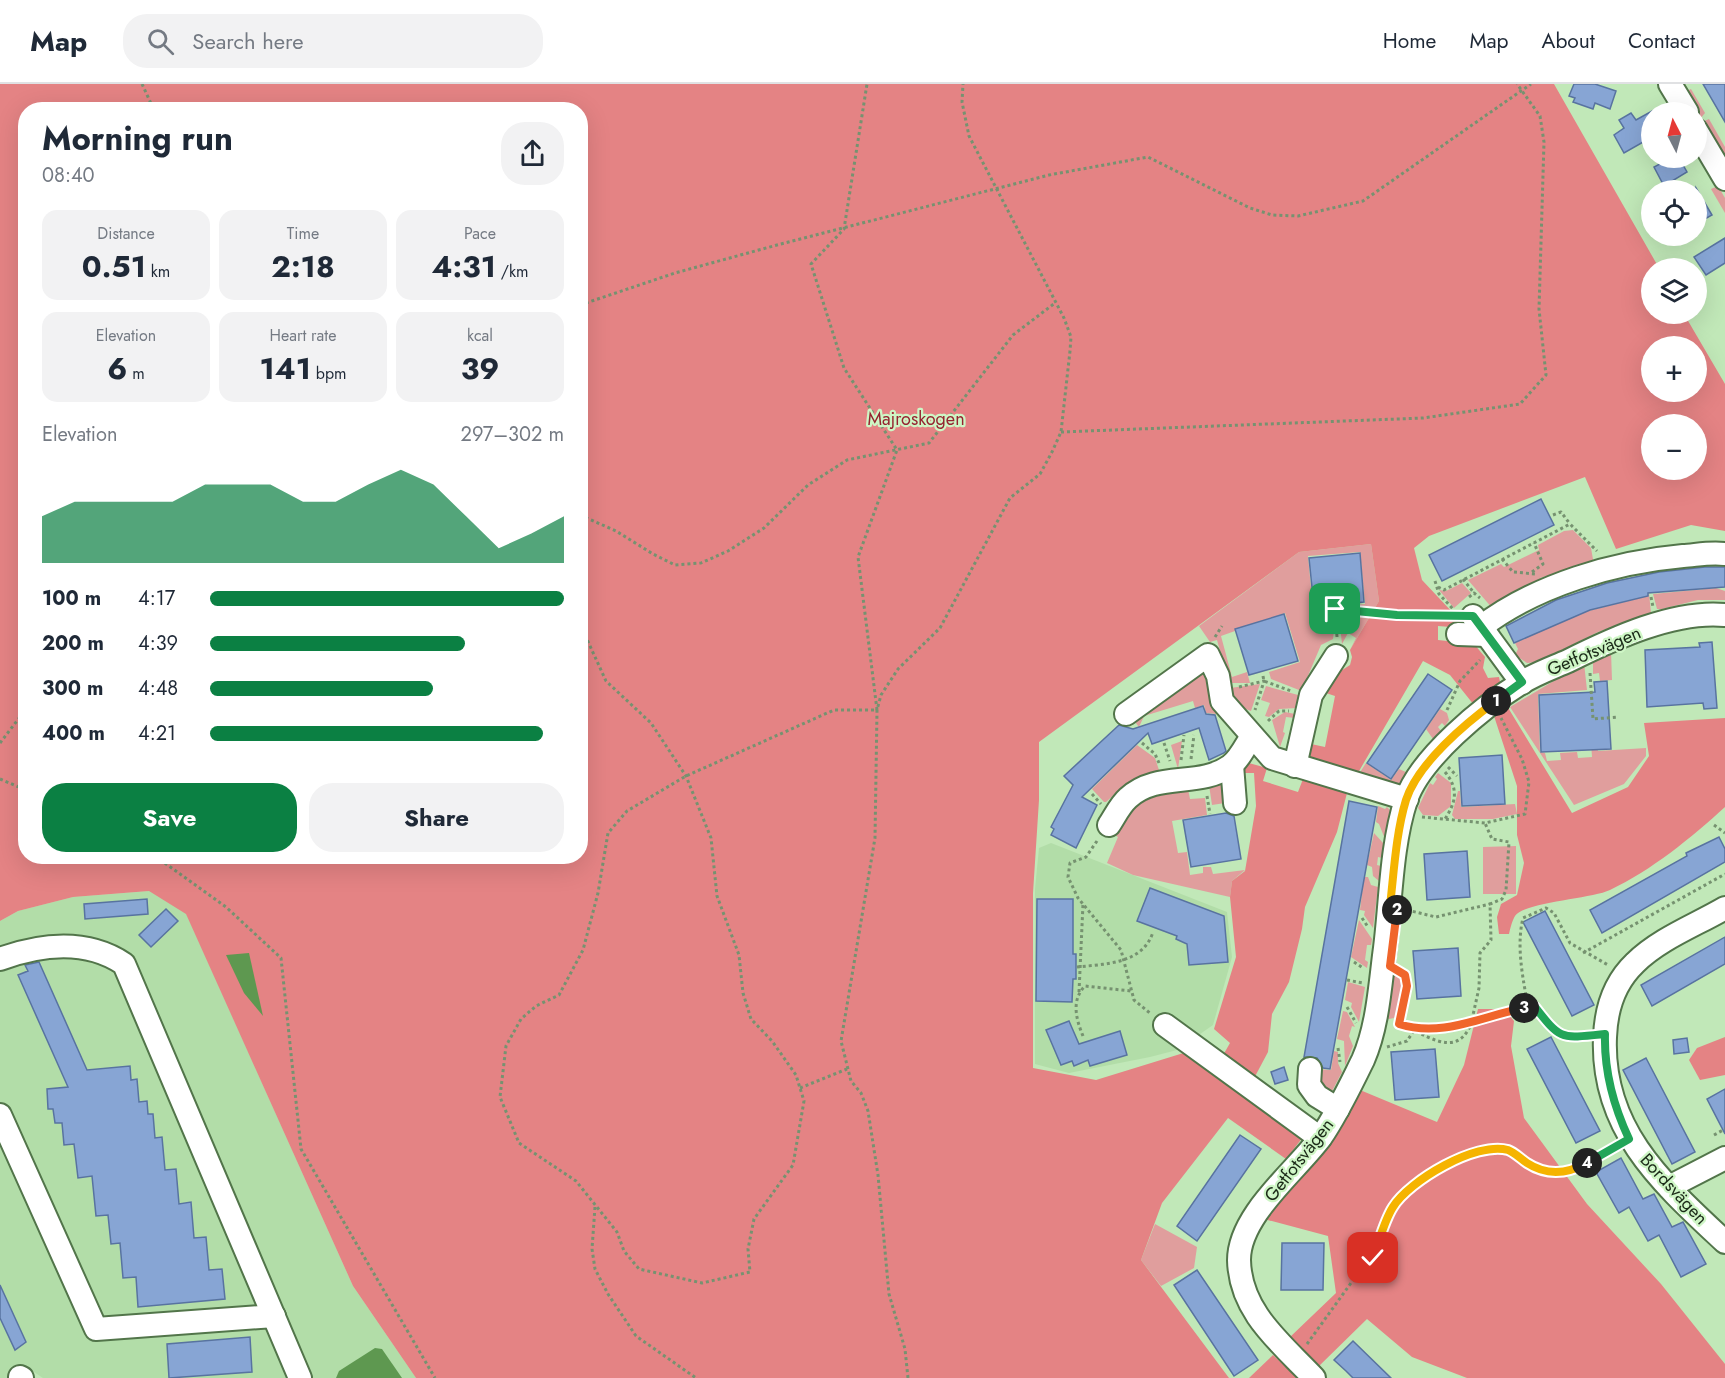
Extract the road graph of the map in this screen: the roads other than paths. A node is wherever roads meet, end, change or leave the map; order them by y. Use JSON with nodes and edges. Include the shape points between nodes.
{"nodes":[{"id":1,"x":1670,"y":84,"type":"edge"},
{"id":2,"x":1681,"y":102,"type":"edge"},
{"id":3,"x":1707,"y":148,"type":"edge"},
{"id":4,"x":1725,"y":179,"type":"edge"},
{"id":5,"x":1725,"y":554,"type":"edge"},
{"id":6,"x":1725,"y":615,"type":"edge"},
{"id":7,"x":1475,"y":620,"type":"junction"},
{"id":8,"x":1458,"y":634,"type":"dead end"},
{"id":9,"x":1337,"y":648,"type":"road end"},
{"id":10,"x":1522,"y":682,"type":"junction"},
{"id":11,"x":1126,"y":714,"type":"dead end"},
{"id":12,"x":1258,"y":724,"type":"junction"},
{"id":13,"x":1232,"y":765,"type":"junction"},
{"id":14,"x":1295,"y":766,"type":"junction"},
{"id":15,"x":1235,"y":803,"type":"dead end"},
{"id":16,"x":1410,"y":807,"type":"junction"},
{"id":17,"x":1109,"y":825,"type":"dead end"},
{"id":18,"x":1725,"y":908,"type":"edge"},
{"id":19,"x":0,"y":959,"type":"edge"},
{"id":20,"x":1166,"y":1025,"type":"road end"},
{"id":21,"x":1310,"y":1069,"type":"dead end"},
{"id":22,"x":1338,"y":1109,"type":"junction"},
{"id":23,"x":0,"y":1114,"type":"edge"},
{"id":24,"x":1320,"y":1138,"type":"junction"},
{"id":25,"x":1725,"y":1158,"type":"edge"},
{"id":26,"x":1669,"y":1187,"type":"junction"},
{"id":27,"x":1725,"y":1242,"type":"edge"},
{"id":28,"x":274,"y":1316,"type":"junction"},
{"id":29,"x":300,"y":1378,"type":"edge"},
{"id":30,"x":1314,"y":1378,"type":"edge"}],
"edges":[{"from":1,"to":2,"type":"street"},
{"from":3,"to":4,"type":"street"},
{"from":5,"to":7,"type":"street","via":[[1641,559]]},
{"from":6,"to":10,"type":"street","name":"Getfotsvägen","via":[[1686,618],[1613,639]]},
{"from":7,"to":8,"type":"street"},
{"from":7,"to":10,"type":"street"},
{"from":9,"to":14,"type":"street","via":[[1311,695]]},
{"from":10,"to":16,"type":"street","name":"Getfotsvägen","via":[[1479,713],[1448,742],[1421,774]]},
{"from":11,"to":12,"type":"street","via":[[1208,655],[1218,676],[1222,701]]},
{"from":12,"to":13,"type":"street"},
{"from":12,"to":14,"type":"street","via":[[1272,758]]},
{"from":13,"to":15,"type":"street"},
{"from":13,"to":17,"type":"street","via":[[1142,788],[1127,799]]},
{"from":14,"to":16,"type":"street"},
{"from":16,"to":22,"type":"street","name":"Getfotsvägen","via":[[1396,850],[1390,906],[1367,1021],[1368,1048]]},
{"from":18,"to":26,"type":"street","name":"Bordsvägen","via":[[1650,950],[1625,974],[1610,1002],[1605,1034],[1611,1092],[1629,1139]]},
{"from":19,"to":28,"type":"street","via":[[58,945],[108,953],[124,964]]},
{"from":20,"to":24,"type":"street"},
{"from":21,"to":22,"type":"street","via":[[1309,1085],[1317,1096]]},
{"from":22,"to":24,"type":"street","name":"Getfotsvägen"},
{"from":23,"to":28,"type":"street","via":[[96,1329]]},
{"from":24,"to":30,"type":"street","name":"Getfotsvägen","via":[[1255,1217],[1239,1257],[1243,1292],[1250,1307]]},
{"from":25,"to":26,"type":"street"},
{"from":26,"to":27,"type":"street","name":"Bordsvägen"},
{"from":28,"to":29,"type":"street"}]}
